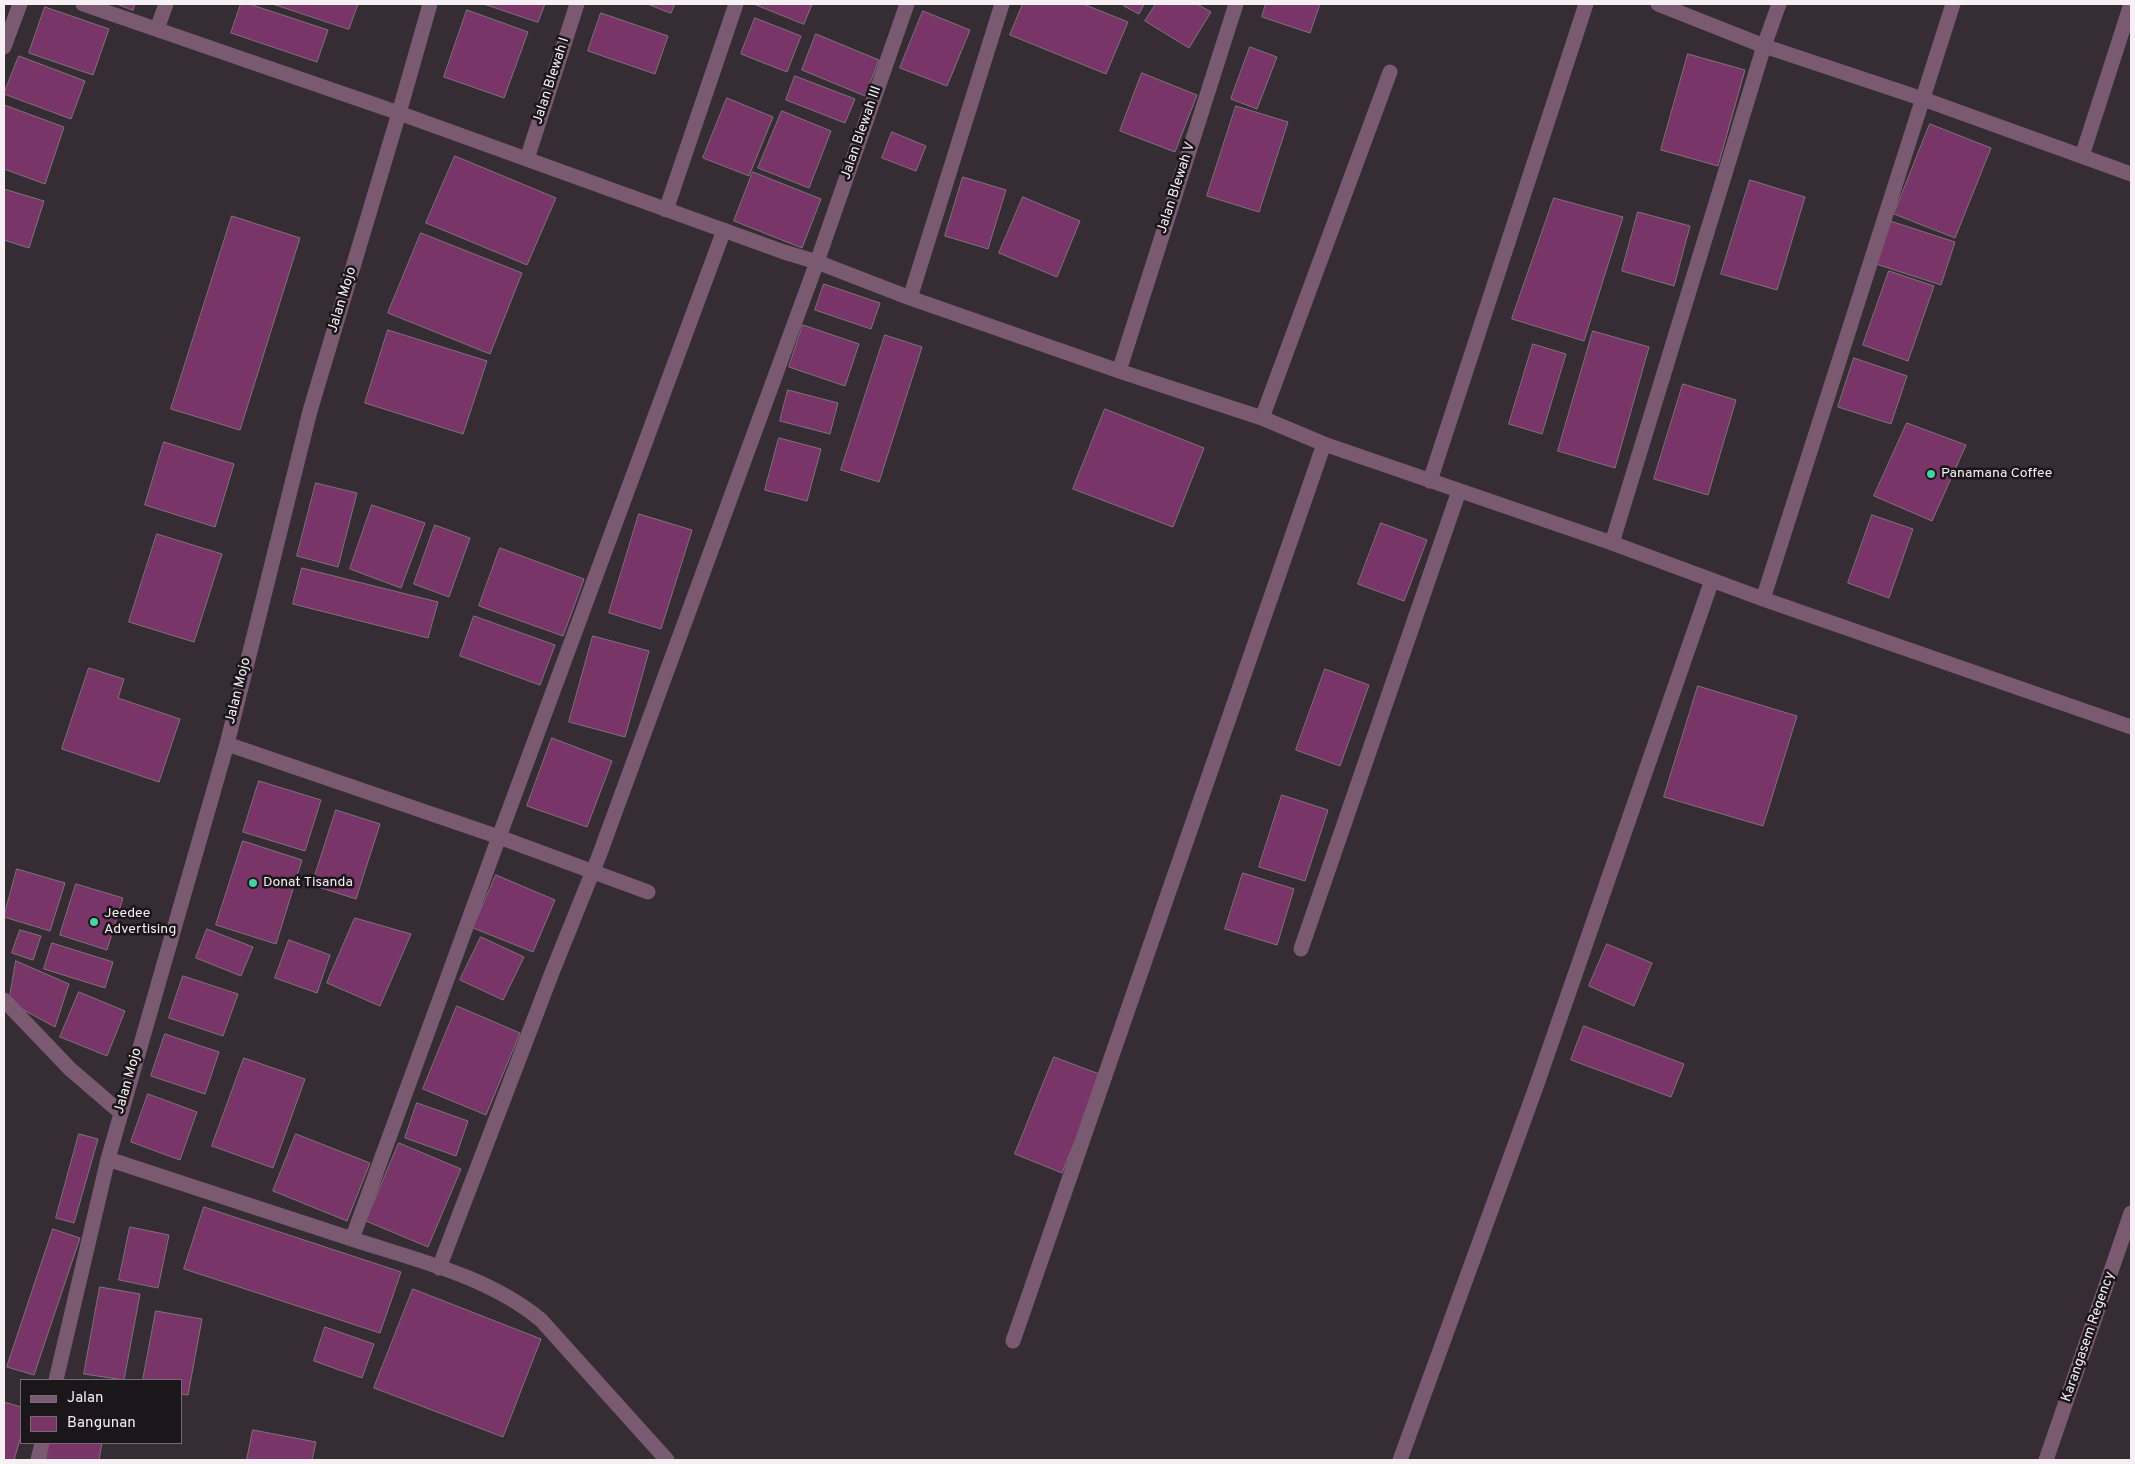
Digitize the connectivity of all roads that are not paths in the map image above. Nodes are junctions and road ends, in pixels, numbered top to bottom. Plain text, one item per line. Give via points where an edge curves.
1 (20, 4) edge
2 (83, 4) edge
3 (166, 4) edge
4 (430, 4) edge
5 (577, 4) edge
6 (736, 4) edge
7 (908, 4) edge
8 (1002, 4) edge
9 (1236, 4) edge
10 (1586, 4) edge
11 (1658, 4) edge
12 (1779, 4) edge
13 (1953, 4) edge
14 (2131, 4) edge
15 (157, 29) junction
16 (1764, 46) junction
17 (4, 47) edge
18 (1390, 72) dead end
19 (1923, 99) junction
20 (399, 113) junction
21 (2082, 156) junction
22 (527, 159) junction
23 (2131, 174) edge
24 (666, 210) junction
25 (724, 230) junction
26 (817, 262) junction
27 (910, 298) junction
28 (1119, 371) junction
29 (1262, 418) junction
30 (1324, 444) junction
31 (1430, 481) junction
32 (1459, 491) junction
33 (1612, 543) junction
34 (1712, 580) junction
35 (1763, 598) junction
36 (2131, 727) edge
37 (227, 744) junction
38 (499, 837) junction
39 (594, 872) junction
40 (648, 892) dead end
41 (1301, 949) dead end
42 (4, 1000) edge
43 (120, 1112) junction
44 (108, 1159) junction
45 (2131, 1213) edge
46 (352, 1239) junction
47 (439, 1268) junction
48 (1013, 1341) dead end
49 (56, 1379) edge
50 (42, 1444) edge
51 (38, 1460) edge
52 (667, 1460) edge
53 (1400, 1460) edge
54 (2046, 1460) edge

1 - 17 street
2 - 15 street
3 - 15 street
4 - 20 street, Jalan Mojo
5 - 22 street, Jalan Blewah I
6 - 24 street
7 - 26 street, Jalan Blewah III
8 - 27 street
9 - 28 street, Jalan Blewah V
10 - 31 street
11 - 16 street
12 - 16 street
13 - 19 street
14 - 21 street
15 - 20 street
16 - 19 street
16 - 33 street
18 - 29 street
19 - 21 street
19 - 35 street
20 - 22 street
20 - 37 street, Jalan Mojo via 310,411
21 - 23 street
22 - 24 street
24 - 25 street
25 - 26 street
25 - 38 street
26 - 27 street
26 - 39 street, Jalan Blewah III
27 - 28 street
28 - 29 street
29 - 30 street
30 - 31 street
30 - 48 street
31 - 32 street
32 - 33 street
32 - 41 street
33 - 34 street
34 - 35 street
34 - 53 street via 1536,1087
35 - 36 street
37 - 38 street
37 - 43 street, Jalan Mojo
38 - 39 street
38 - 46 street
39 - 40 street
39 - 47 street, Jalan Blewah III
42 - 43 street via 70,1068
43 - 44 street, Jalan Mojo
44 - 46 street
44 - 49 street, Jalan Mojo
45 - 54 street, Karangasem Regency
46 - 47 street
47 - 52 street via 488,1286 521,1304 541,1320
50 - 51 street

